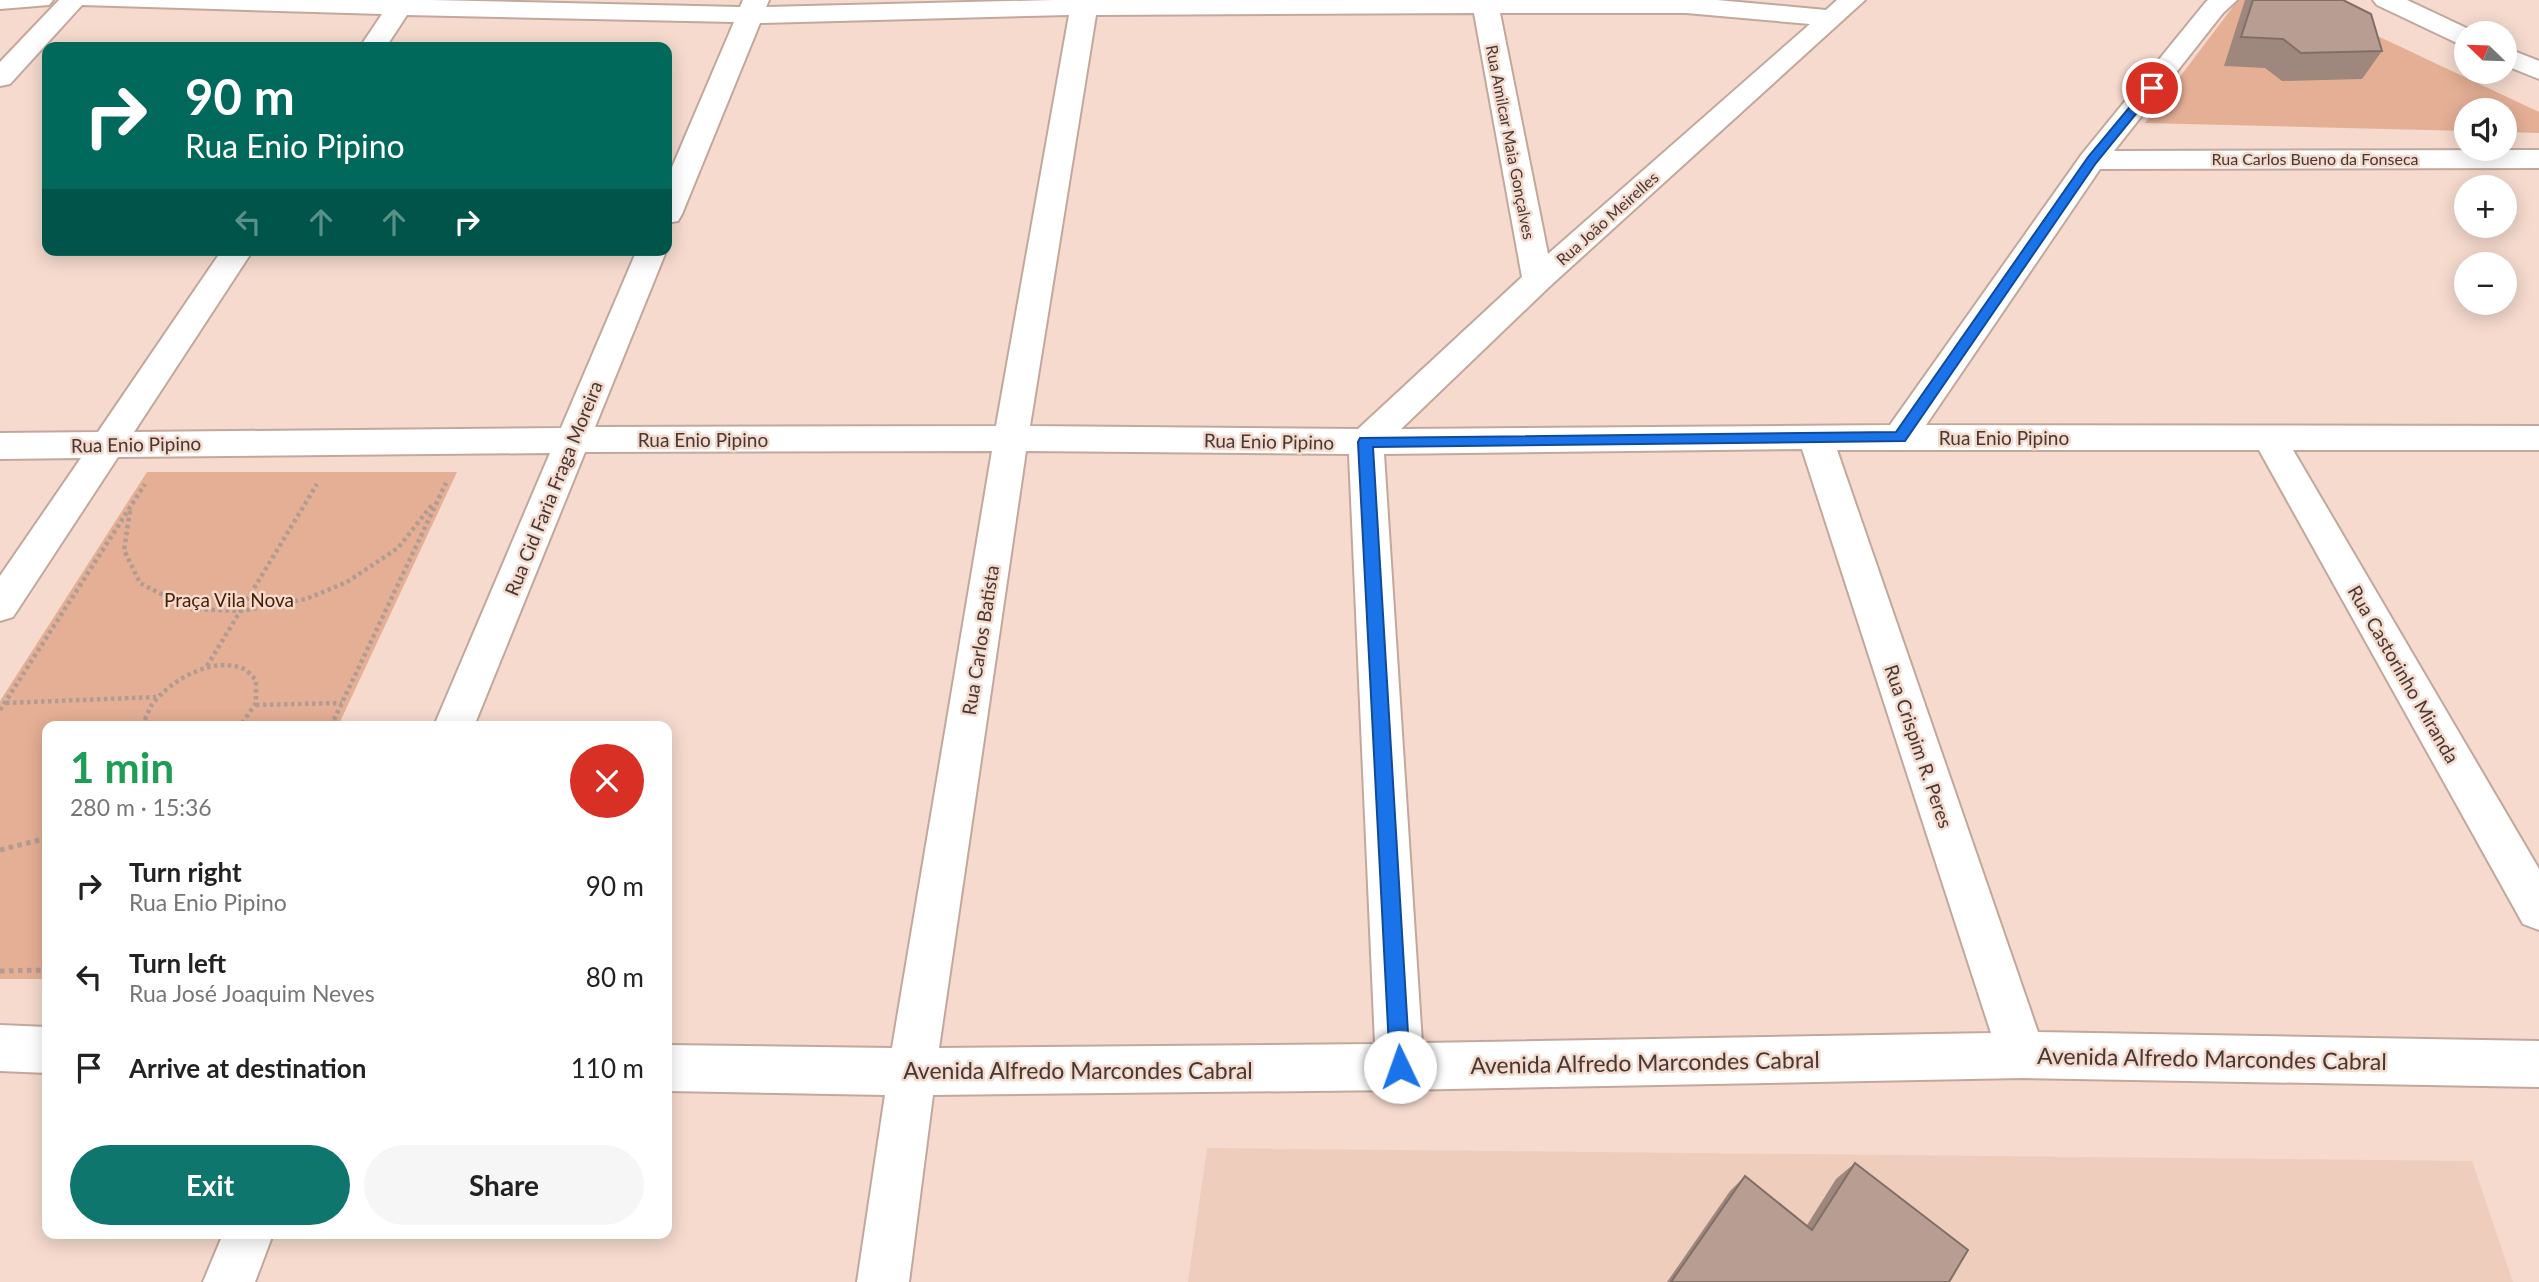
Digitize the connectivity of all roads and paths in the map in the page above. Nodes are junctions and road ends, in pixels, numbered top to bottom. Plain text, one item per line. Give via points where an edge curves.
1 (40, 0) edge
2 (73, 0) edge
3 (92, 0) edge
4 (2224, 0) edge
5 (2386, 0) edge
6 (0, 1) edge
7 (1085, 3) edge
8 (1685, 3) edge
9 (401, 4) edge
10 (1485, 5) junction
11 (753, 7) edge
12 (1842, 9) edge
13 (2454, 31) edge
14 (376, 42) edge
15 (2517, 61) edge
16 (2539, 71) edge
17 (0, 78) edge
18 (2539, 159) edge
19 (2092, 160) junction
20 (672, 202) edge
21 (233, 256) edge
22 (649, 256) edge
23 (1538, 280) junction
24 (1815, 437) junction
25 (1900, 437) junction
26 (2269, 438) junction
27 (2539, 438) edge
28 (1012, 439) junction
29 (572, 440) junction
30 (1366, 442) junction
31 (108, 444) junction
32 (0, 446) edge
33 (322, 476) dead end
34 (0, 606) edge
35 (242, 611) junction
36 (207, 666) junction
37 (156, 697) junction
38 (5, 703) junction
39 (342, 703) junction
40 (256, 705) junction
41 (0, 710) edge
42 (143, 721) edge
43 (244, 721) edge
44 (333, 721) edge
45 (456, 721) edge
46 (42, 839) edge
47 (0, 850) edge
48 (2539, 910) edge
49 (42, 970) edge
50 (0, 971) edge
51 (0, 1048) edge
52 (42, 1050) edge
53 (2022, 1055) junction
54 (2539, 1064) edge
55 (1400, 1067) junction
56 (672, 1068) edge
57 (912, 1072) junction
58 (246, 1239) edge
59 (229, 1282) edge
60 (883, 1282) edge

1 - 6 street
2 - 17 street
3 - 9 street
4 - 19 street
5 - 13 street
7 - 10 street
7 - 11 street
7 - 28 street, Rua Carlos Batista
8 - 10 street
8 - 12 street
9 - 11 street
9 - 14 street
10 - 23 street, Rua Amilcar Maia Gonçalves
11 - 20 street
12 - 23 street, Rua João Meirelles
15 - 16 street
18 - 19 street, Rua Carlos Bueno da Fonseca
19 - 25 street
21 - 31 street
22 - 29 street, Rua Cid Faria Fraga Moreira
23 - 30 street, Rua João Meirelles
24 - 25 street, Rua Enio Pipino
24 - 30 street, Rua Enio Pipino
24 - 53 street, Rua Crispim R. Peres
25 - 26 street, Rua Enio Pipino
26 - 27 street, Rua Enio Pipino
26 - 48 street, Rua Castorinho Miranda
28 - 29 street, Rua Enio Pipino
28 - 30 street, Rua Enio Pipino
28 - 57 street, Rua Carlos Batista
29 - 31 street, Rua Enio Pipino
29 - 45 street, Rua Cid Faria Fraga Moreira
30 - 55 street
31 - 32 street, Rua Enio Pipino
31 - 34 street
33 - 35 path
35 - 36 path
35 - 38 path via 190,608 140,583 124,550 130,511 150,477
35 - 39 path via 306,598 358,575 398,548 430,509 448,476
36 - 37 path
36 - 40 path via 247,671 258,690
37 - 38 path
37 - 42 path
38 - 41 path
39 - 40 path
39 - 44 path
40 - 43 path
46 - 47 path
49 - 50 path
51 - 52 street
53 - 54 street, Avenida Alfredo Marcondes Cabral
53 - 55 street, Avenida Alfredo Marcondes Cabral
55 - 57 street, Avenida Alfredo Marcondes Cabral
56 - 57 street, Avenida Alfredo Marcondes Cabral
57 - 60 street, Rua Carlos Batista
58 - 59 street

